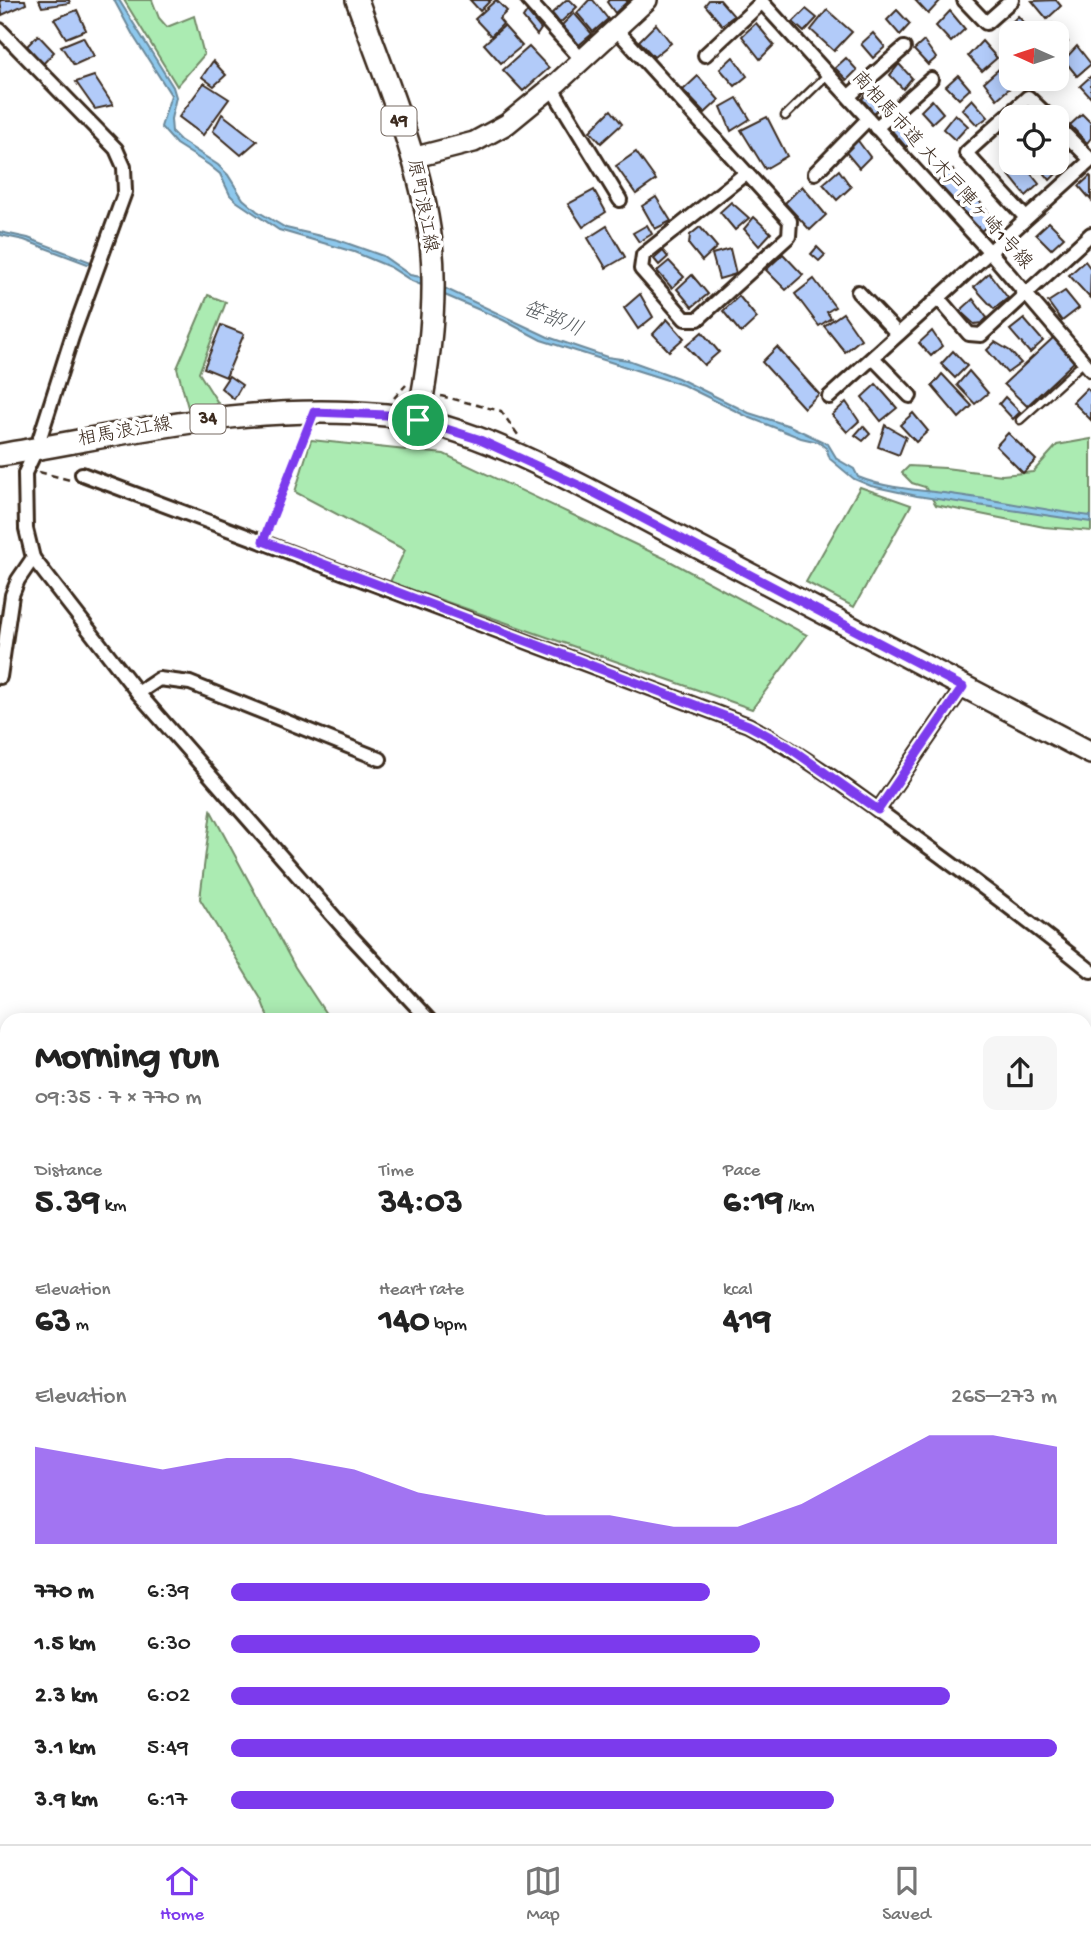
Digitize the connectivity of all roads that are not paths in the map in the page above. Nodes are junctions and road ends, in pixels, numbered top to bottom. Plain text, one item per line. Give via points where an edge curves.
1 (357, 0) edge
2 (528, 0) edge
3 (648, 0) edge
4 (964, 0) edge
5 (1012, 0) edge
6 (761, 1) edge
7 (616, 29) junction
8 (0, 30) edge
9 (904, 48) dead end
10 (705, 55) dead end
11 (582, 60) junction
12 (827, 75) junction
13 (931, 79) dead end
14 (551, 87) junction
15 (849, 96) junction
16 (1019, 105) edge
17 (1036, 105) edge
18 (785, 116) dead end
19 (872, 123) junction
20 (999, 123) edge
21 (1069, 138) edge
22 (412, 159) junction
23 (1091, 160) edge
24 (746, 173) junction
25 (814, 173) dead end
26 (620, 200) dead end
27 (1026, 218) junction
28 (1091, 233) edge
29 (990, 252) junction
30 (858, 292) dead end
31 (1025, 293) junction
32 (939, 299) junction
33 (898, 334) junction
34 (873, 358) junction
35 (1087, 366) edge
36 (910, 396) dead end
37 (829, 397) dead end
38 (418, 420) junction
39 (1020, 420) dead end
40 (36, 450) junction
41 (0, 455) edge
42 (78, 477) road end
43 (33, 558) junction
44 (0, 677) edge
45 (963, 687) junction
46 (138, 693) junction
47 (1091, 753) edge
48 (380, 759) dead end
49 (878, 810) junction
50 (1091, 971) edge
51 (422, 1013) edge

1 - 22 main road, 原町浪江線 / 49
2 - 11 street
3 - 7 street
4 - 5 street via 986,23
6 - 10 street
6 - 12 street, 南相馬市道 大木戸陣ヶ崎1号線
7 - 11 street
7 - 24 street
8 - 40 street via 109,141 124,167 123,200
9 - 15 street
11 - 14 street
12 - 15 street, 南相馬市道 大木戸陣ヶ崎1号線
12 - 18 lane
13 - 19 street
14 - 22 street via 485,137
14 - 26 street
15 - 19 street, 南相馬市道 大木戸陣ヶ崎1号線
16 - 17 street via 1028,97
19 - 25 street
19 - 29 street, 南相馬市道 大木戸陣ヶ崎1号線
20 - 27 street via 966,153
21 - 23 street
22 - 38 main road, 原町浪江線 / 49 via 433,276
23 - 27 street
24 - 24 street via 790,220 789,236 698,319 685,319 641,269 643,256
27 - 29 street
28 - 31 street
29 - 31 street, 南相馬市道 大木戸陣ヶ崎1号線
29 - 32 street
30 - 33 street
31 - 32 street via 981,335 969,334
31 - 35 street, 南相馬市道 大木戸陣ヶ崎1号線
32 - 33 street
33 - 34 street
34 - 36 street
34 - 37 street
35 - 39 lane
38 - 40 main road, 相馬浪江線 / 34 via 387,415 259,413 188,421
38 - 45 main road, 34 via 478,439 587,489
40 - 41 main road, 相馬浪江線 / 34
40 - 43 street via 25,473 26,529
42 - 49 street via 263,541 748,725 787,746
43 - 44 street via 12,595
43 - 46 street
45 - 47 main road, 34
45 - 49 street
46 - 48 street via 159,679 190,683
46 - 51 street
49 - 50 street

